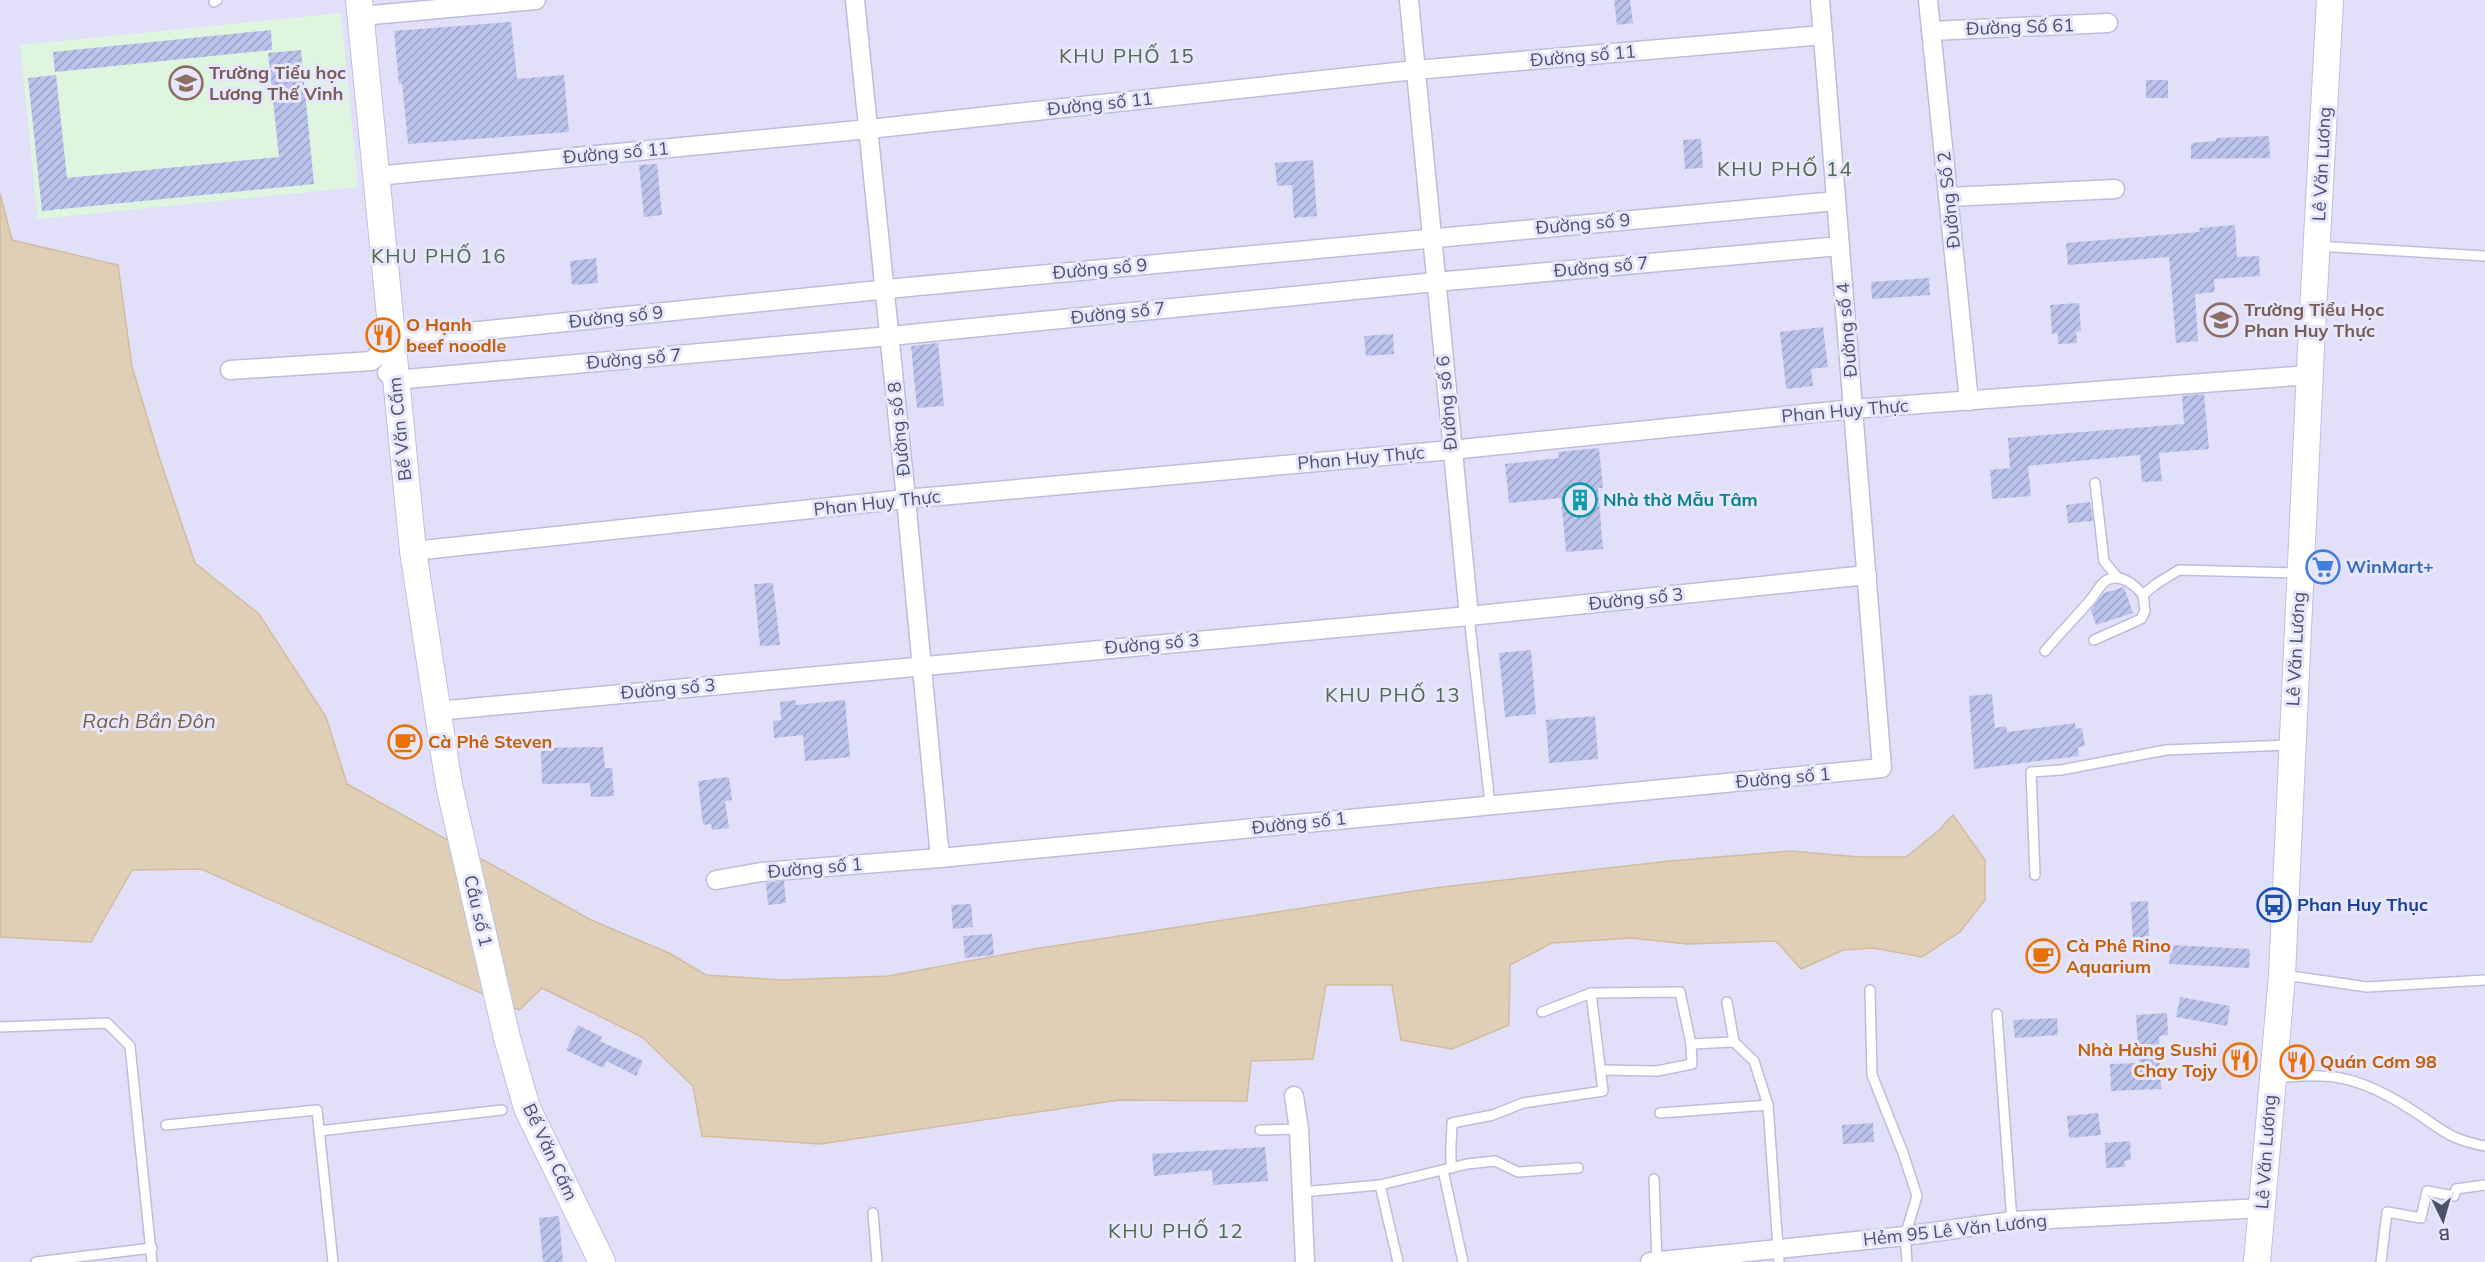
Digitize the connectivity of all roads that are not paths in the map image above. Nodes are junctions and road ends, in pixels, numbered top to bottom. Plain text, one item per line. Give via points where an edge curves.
1 (536, 0) edge
2 (855, 0) edge
3 (1408, 0) edge
4 (1820, 0) edge
5 (1928, 0) edge
6 (2330, 0) edge
7 (360, 8) edge
8 (2109, 23) dead end
9 (1931, 31) junction
10 (1823, 35) junction
11 (1415, 70) junction
12 (869, 129) junction
13 (376, 176) junction
14 (2115, 189) dead end
15 (1949, 197) junction
16 (1836, 201) junction
17 (1431, 237) junction
18 (1840, 246) junction
19 (2317, 246) junction
20 (2485, 255) edge
21 (1435, 282) junction
22 (885, 289) junction
23 (890, 336) junction
24 (392, 340) junction
25 (372, 361) junction
26 (230, 370) dead end
27 (2310, 375) junction
28 (395, 380) junction
29 (1969, 401) junction
30 (1853, 409) junction
31 (1451, 450) junction
32 (2095, 483) dead end
33 (906, 499) junction
34 (413, 551) junction
35 (2300, 573) junction
36 (1867, 575) junction
37 (2118, 578) junction
38 (2143, 595) junction
39 (1469, 616) junction
40 (2094, 640) dead end
41 (2045, 651) dead end
42 (922, 665) junction
43 (437, 711) junction
44 (2291, 745) junction
45 (1882, 768) joint
46 (449, 785) joint
47 (1490, 804) junction
48 (940, 858) junction
49 (2035, 875) dead end
50 (716, 880) dead end
51 (2282, 975) junction
52 (2485, 980) edge
53 (1870, 990) dead end
54 (1591, 993) junction
55 (1727, 1002) dead end
56 (1542, 1012) dead end
57 (1997, 1014) dead end
58 (0, 1027) edge
59 (507, 1038) joint
60 (1734, 1042) junction
61 (1691, 1044) junction
62 (1601, 1070) junction
63 (2272, 1078) junction
64 (1294, 1096) dead end
65 (1767, 1104) junction
66 (502, 1110) dead end
67 (1660, 1113) dead end
68 (166, 1125) dead end
69 (1299, 1129) junction
70 (1260, 1130) dead end
71 (319, 1131) junction
72 (2485, 1146) edge
73 (1578, 1168) dead end
74 (1448, 1169) junction
75 (1654, 1179) dead end
76 (1380, 1185) junction
77 (2485, 1185) edge
78 (1300, 1192) junction
79 (2262, 1208) junction
80 (873, 1213) dead end
81 (2012, 1221) junction
82 (1905, 1236) junction
83 (152, 1248) junction
84 (1779, 1255) edge
85 (36, 1262) edge
86 (153, 1262) edge
87 (333, 1262) edge
88 (603, 1262) edge
89 (877, 1262) edge
90 (1305, 1262) edge
91 (1398, 1262) edge
92 (1463, 1262) edge
93 (1655, 1262) edge
94 (1907, 1262) edge
95 (2257, 1262) edge
96 (2380, 1262) edge

1 - 7 street
2 - 12 street, Đường số 8
3 - 11 street, Đường số 6
4 - 10 street, Đường số 4
5 - 9 street, Đường Số 2
6 - 19 street, Lê Văn Lương
7 - 13 street, Bế Văn Cấm
8 - 9 street, Đường Số 61
9 - 15 street, Đường Số 2
10 - 11 street, Đường số 11
10 - 16 street, Đường số 4
11 - 12 street, Đường số 11
11 - 17 street, Đường số 6
12 - 13 street, Đường số 11
12 - 22 street, Đường số 8
13 - 24 street, Bế Văn Cấm
14 - 15 street
15 - 29 street, Đường Số 2
16 - 17 street, Đường số 9
16 - 18 street, Đường số 4
17 - 21 street, Đường số 6
17 - 22 street, Đường số 9
18 - 21 street, Đường số 7
18 - 30 street, Đường số 4
19 - 20 lane
19 - 27 street, Lê Văn Lương
21 - 23 street, Đường số 7
21 - 31 street, Đường số 6
22 - 23 street, Đường số 8
22 - 24 street, Đường số 9
23 - 28 street, Đường số 7
23 - 33 street, Đường số 8
24 - 25 street
24 - 28 street, Bế Văn Cấm
25 - 26 street
25 - 28 street
27 - 29 street, Phan Huy Thực
27 - 35 street, Lê Văn Lương
28 - 34 street, Bế Văn Cấm
29 - 30 street, Phan Huy Thực
30 - 31 street, Phan Huy Thực
30 - 36 street, Đường số 4
31 - 33 street, Phan Huy Thực
31 - 39 street, Đường số 6
32 - 37 lane via 2104,561
33 - 34 street, Phan Huy Thực
33 - 42 street, Đường số 8
34 - 43 street, Bế Văn Cấm
35 - 38 lane via 2179,570
35 - 44 street, Lê Văn Lương
36 - 39 street, Đường số 3
36 - 45 street, Đường số 4
37 - 38 lane via 2131,582
37 - 41 lane via 2101,584
38 - 40 lane via 2145,611 2141,619
39 - 42 street, Đường số 3
39 - 47 lane, Đường số 6
42 - 43 street, Đường số 3
42 - 48 street, Đường số 8
43 - 46 street, Bế Văn Cấm
44 - 49 lane via 2166,750 2031,772
44 - 51 street, Lê Văn Lương
45 - 47 street, Đường số 1
46 - 59 street, Cầu số 1
47 - 48 street, Đường số 1
48 - 50 street, Đường số 1 via 761,872
51 - 52 lane via 2367,987
51 - 63 street, Lê Văn Lương
53 - 82 lane via 1872,1076 1917,1196
54 - 56 lane
54 - 61 lane via 1680,992
54 - 62 lane
55 - 60 lane
57 - 81 lane
58 - 83 lane via 107,1023 130,1046
59 - 88 street, Bế Văn Cấm via 527,1108
60 - 61 lane
60 - 65 lane via 1754,1061
61 - 62 lane via 1692,1064 1657,1071
62 - 74 lane via 1603,1091 1522,1102 1493,1115 1452,1123
63 - 72 lane via 2322,1076 2352,1080 2387,1095 2443,1133
63 - 79 street, Lê Văn Lương
64 - 69 street
65 - 67 lane
65 - 84 lane
66 - 71 lane
68 - 71 lane via 316,1110
69 - 70 lane
69 - 78 street
71 - 87 lane
73 - 74 lane via 1518,1173 1495,1161
74 - 76 lane
74 - 92 lane
75 - 93 lane
76 - 78 lane
76 - 91 lane
77 - 96 lane via 2456,1189 2454,1196 2427,1191 2421,1218 2387,1212
78 - 90 street
79 - 81 street, Hẻm 95 Lê Văn Lương
79 - 95 street, Lê Văn Lương
80 - 89 lane
81 - 82 street, Hẻm 95 Lê Văn Lương
82 - 84 street, Hẻm 95 Lê Văn Lương
82 - 94 lane
83 - 85 lane
83 - 86 lane
84 - 93 street, Hẻm 95 Lê Văn Lương

